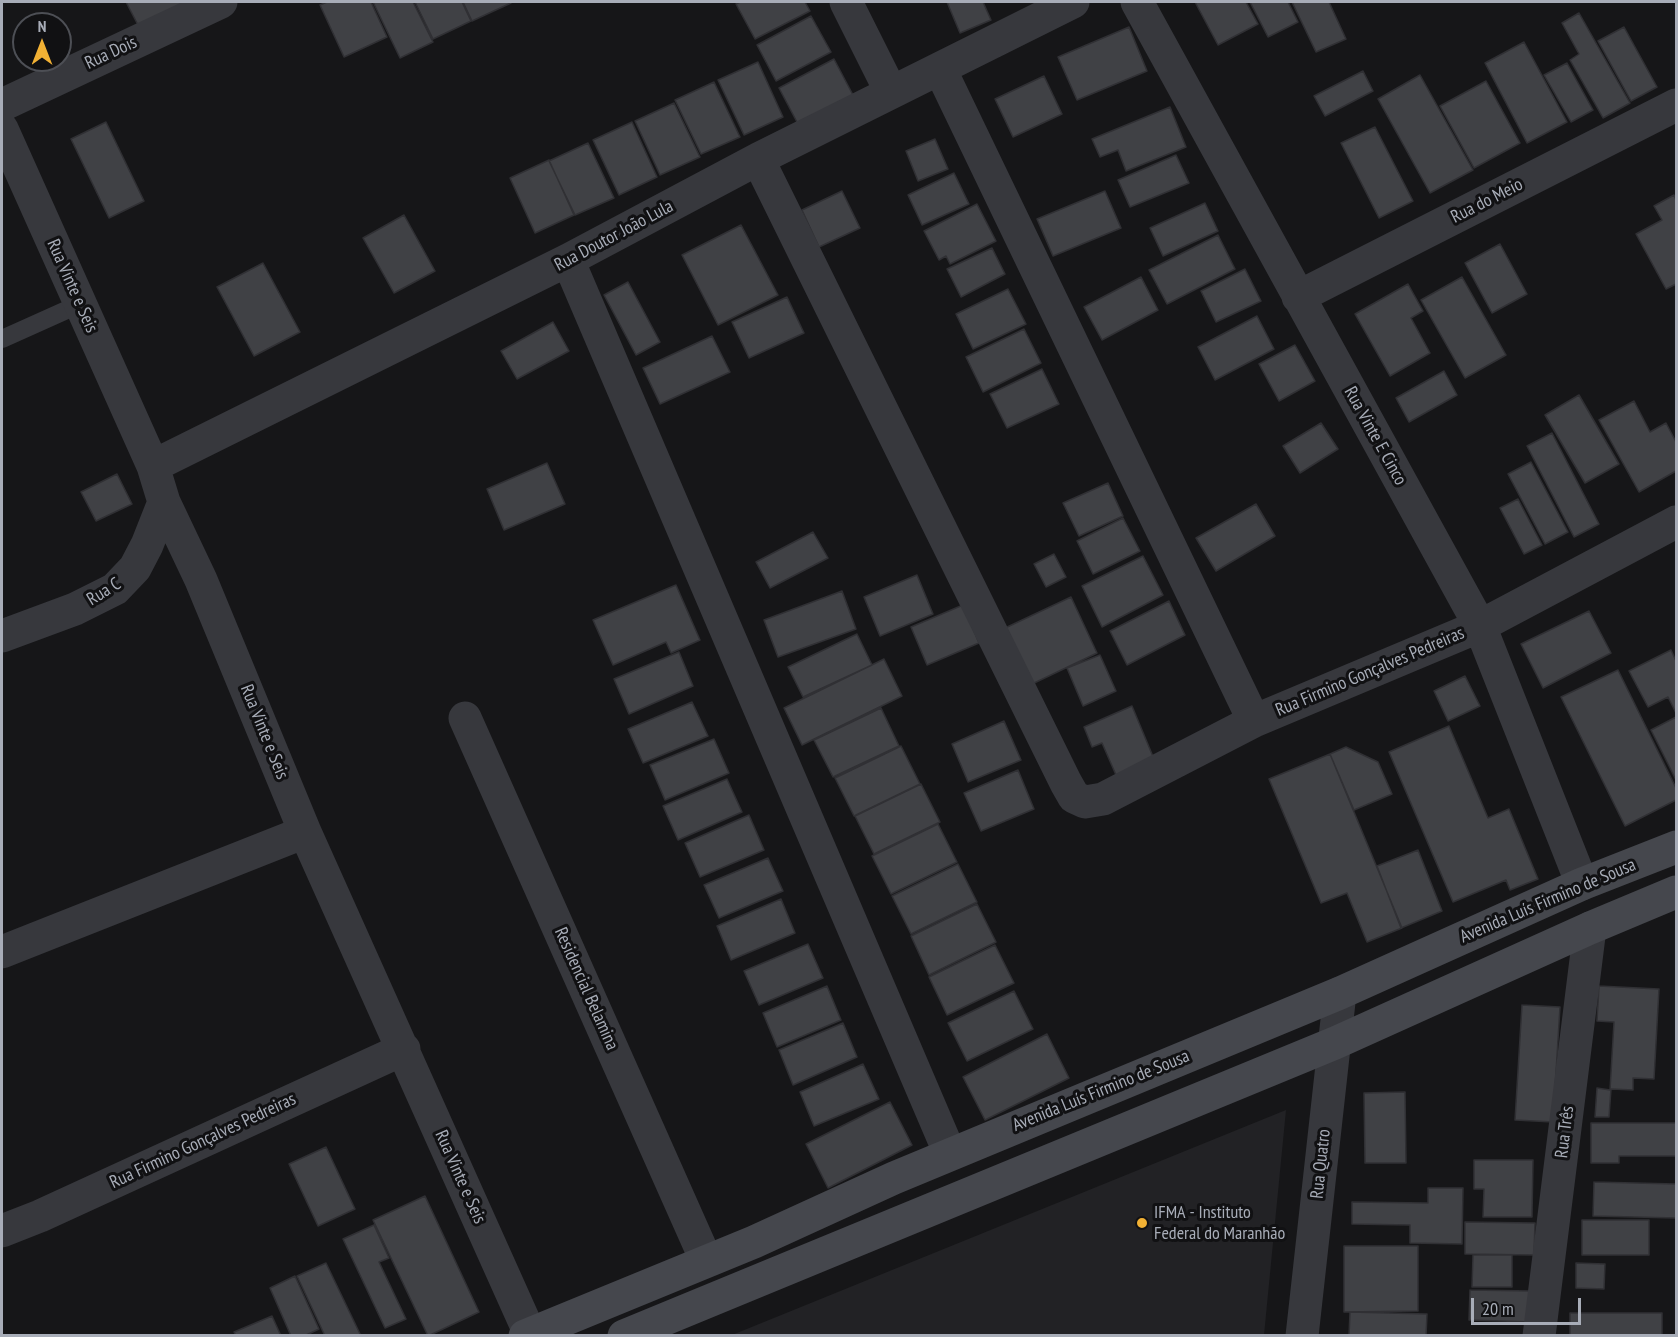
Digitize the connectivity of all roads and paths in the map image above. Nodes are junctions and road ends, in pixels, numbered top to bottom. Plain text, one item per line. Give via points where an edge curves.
1 (220, 2) edge
2 (846, 2) edge
3 (1073, 2) edge
4 (1137, 2) edge
5 (940, 69) junction
6 (891, 92) junction
7 (2, 105) edge
8 (1677, 105) edge
9 (2, 129) edge
10 (758, 159) junction
11 (568, 260) junction
12 (1298, 297) junction
13 (80, 304) junction
14 (2, 339) edge
15 (153, 466) junction
16 (164, 502) junction
17 (1677, 522) edge
18 (1480, 626) junction
19 (2, 636) edge
20 (465, 718) dead end
21 (1254, 721) junction
22 (305, 832) junction
23 (1677, 847) edge
24 (1582, 884) junction
25 (1677, 892) edge
26 (1590, 928) junction
27 (2, 952) edge
28 (1340, 993) junction
29 (1335, 1043) junction
30 (404, 1049) junction
31 (950, 1154) junction
32 (894, 1178) junction
33 (914, 1216) junction
34 (2, 1231) edge
35 (706, 1260) junction
36 (528, 1335) edge
37 (624, 1335) edge
38 (1302, 1335) edge
39 (1539, 1335) edge

1 - 7 street, Rua Dois
2 - 6 street
3 - 5 street, Rua Doutor João Lula
4 - 12 street, Rua Vinte E Cinco
5 - 6 street, Rua Doutor João Lula
5 - 21 street
6 - 10 street, Rua Doutor João Lula
8 - 12 street, Rua do Meio
9 - 13 street, Rua Vinte e Seis
10 - 11 street, Rua Doutor João Lula
10 - 21 street, Rua Firmino Gonçalves Pedreiras via 1074,797 1084,802 1103,799
11 - 15 street, Rua Doutor João Lula
11 - 31 street
12 - 18 street, Rua Vinte E Cinco
13 - 14 lane
13 - 15 street, Rua Vinte e Seis
15 - 16 street, Rua Vinte e Seis
16 - 19 street, Rua C via 135,568 115,590
16 - 22 street, Rua Vinte e Seis via 201,580
17 - 18 street, Rua Firmino Gonçalves Pedreiras
18 - 21 street, Rua Firmino Gonçalves Pedreiras
18 - 24 street, Rua Vinte E Cinco
20 - 35 street, Residencial Belamina
22 - 27 street
22 - 30 street, Rua Vinte e Seis
23 - 24 main road, Avenida Luís Firmino de Sousa
24 - 28 main road, Avenida Luís Firmino de Sousa
25 - 26 main road
26 - 29 main road
26 - 39 street, Rua Três
28 - 29 street, Rua Quatro
28 - 31 main road, Avenida Luís Firmino de Sousa
29 - 33 main road
29 - 38 street, Rua Quatro
30 - 34 street, Rua Firmino Gonçalves Pedreiras
30 - 36 street, Rua Vinte e Seis
31 - 32 main road, Avenida Luís Firmino de Sousa
32 - 33 main road
32 - 35 main road, Avenida Luís Firmino de Sousa
33 - 37 main road
35 - 36 main road, Avenida Luís Firmino de Sousa

